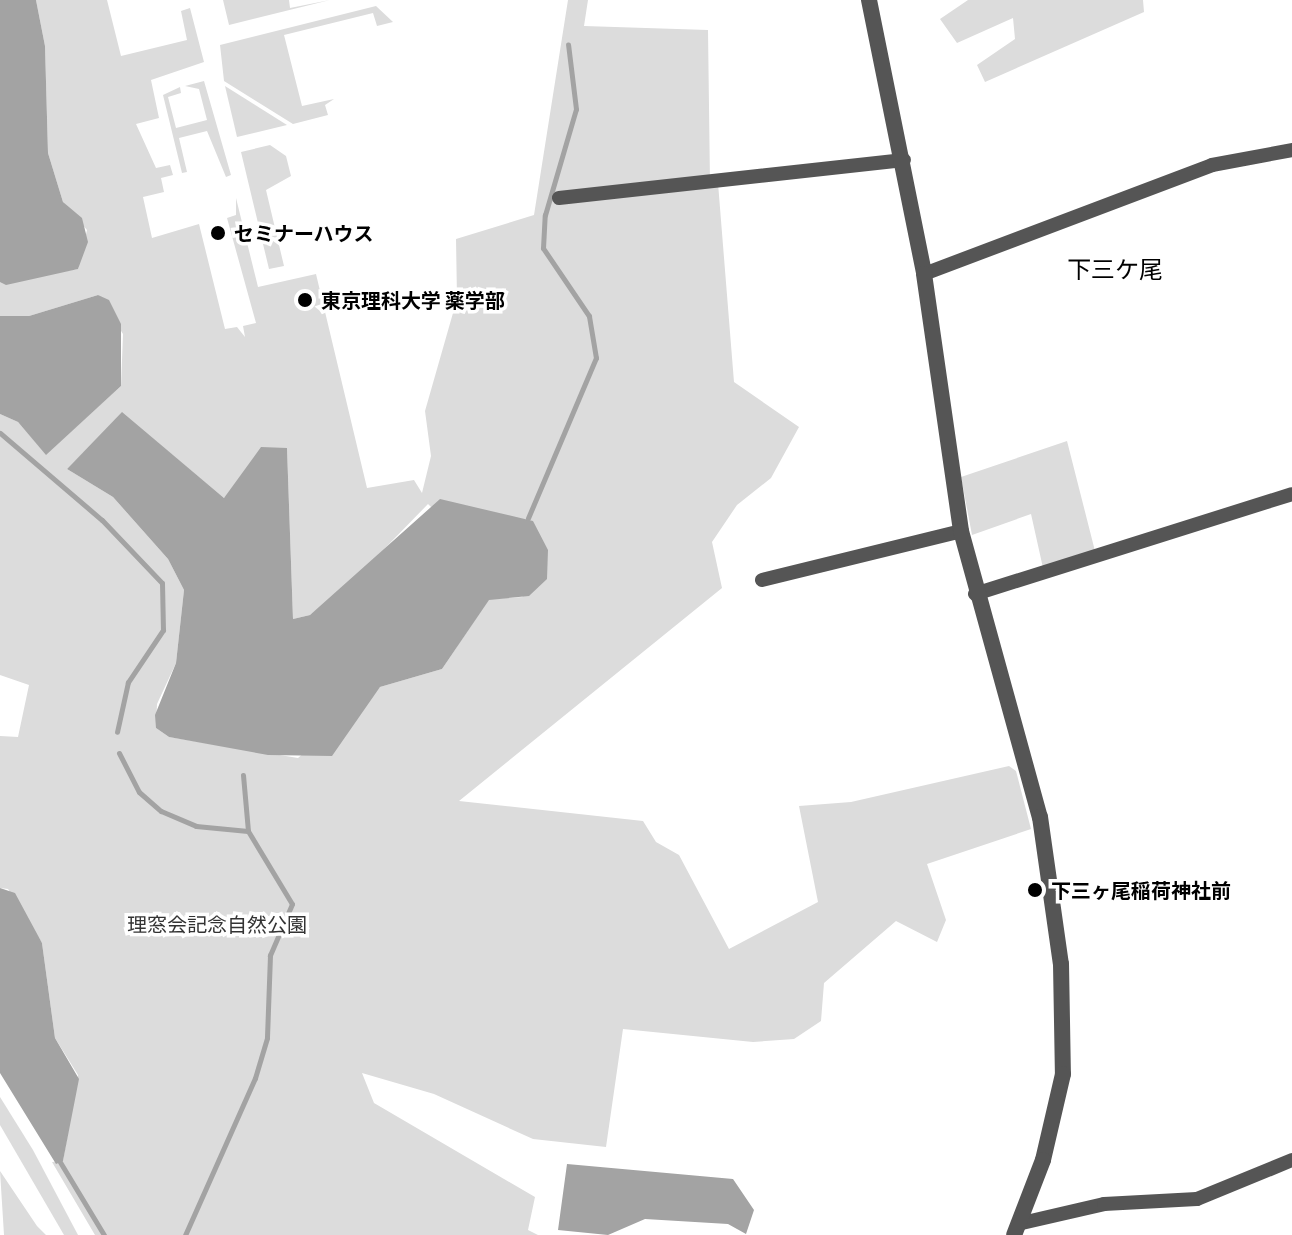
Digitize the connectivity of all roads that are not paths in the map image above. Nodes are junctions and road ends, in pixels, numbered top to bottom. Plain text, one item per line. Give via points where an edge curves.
1 (869, 0) edge
2 (1292, 150) edge
3 (904, 160) junction
4 (559, 198) dead end
5 (924, 274) junction
6 (1292, 494) edge
7 (961, 531) junction
8 (762, 580) dead end
9 (975, 594) junction
10 (1292, 1160) edge
11 (1018, 1229) edge

1 - 3 street
2 - 5 street via 1212,165
3 - 4 street
3 - 5 street
5 - 7 street
6 - 9 street
7 - 8 street
7 - 9 street
9 - 11 street via 1040,817 1061,964 1063,1074
10 - 11 street via 1197,1199 1104,1204

